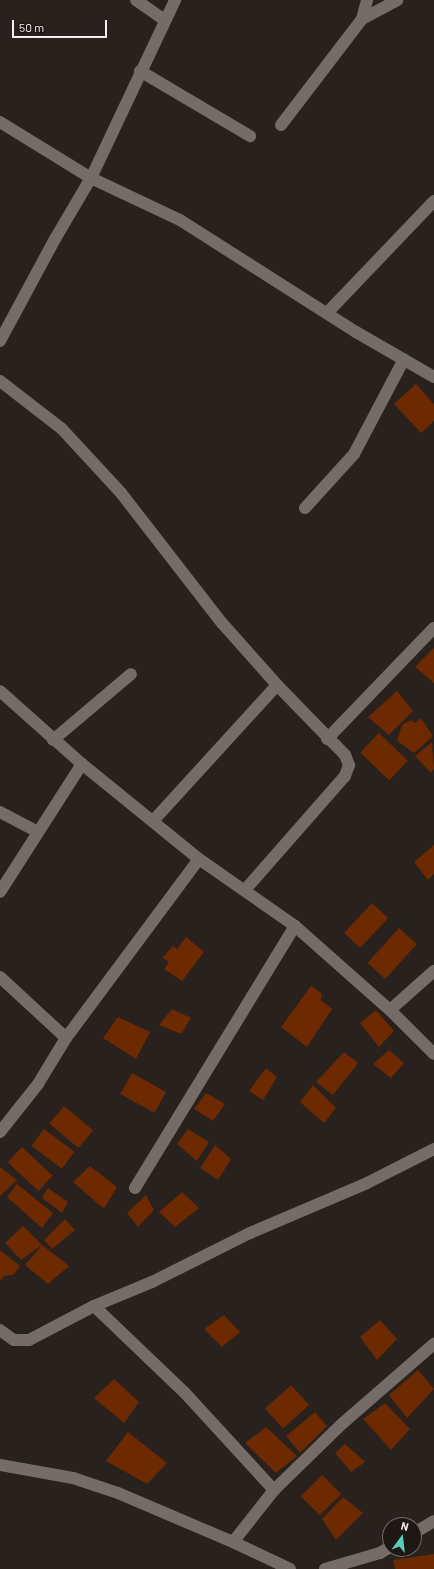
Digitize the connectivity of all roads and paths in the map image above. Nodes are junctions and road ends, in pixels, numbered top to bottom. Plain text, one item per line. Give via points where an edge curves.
1 (136, 0) edge
2 (175, 0) edge
3 (367, 0) edge
4 (397, 0) edge
5 (362, 19) junction
6 (164, 20) junction
7 (140, 71) junction
8 (0, 122) edge
9 (281, 125) dead end
10 (250, 136) dead end
11 (91, 178) junction
12 (434, 202) edge
13 (327, 313) junction
14 (0, 341) edge
15 (404, 359) junction
16 (434, 377) edge
17 (0, 380) edge
18 (305, 508) dead end
19 (434, 628) edge
20 (131, 674) dead end
21 (277, 685) junction
22 (0, 691) edge
23 (327, 739) junction
24 (53, 740) junction
25 (82, 764) junction
26 (0, 812) edge
27 (153, 821) junction
28 (38, 832) junction
29 (199, 859) junction
30 (245, 890) junction
31 (0, 892) edge
32 (295, 926) junction
33 (434, 971) edge
34 (0, 977) edge
35 (390, 1010) junction
36 (66, 1038) junction
37 (434, 1054) edge
38 (0, 1132) edge
39 (434, 1149) edge
40 (135, 1188) dead end
41 (94, 1306) junction
42 (0, 1330) edge
43 (434, 1344) edge
44 (1, 1466) edge
45 (274, 1490) junction
46 (434, 1521) edge
47 (422, 1528) edge
48 (233, 1542) junction
49 (382, 1552) edge
50 (290, 1569) edge
51 (325, 1569) edge

1 - 6 street
2 - 6 street
3 - 5 street
4 - 5 street
5 - 9 street
6 - 7 street
7 - 10 street
7 - 11 street
8 - 11 street
11 - 13 street via 180,220
11 - 14 street via 54,239
12 - 13 street
13 - 15 street
15 - 16 street
15 - 18 street via 354,454
17 - 21 street via 62,429 121,493 222,623
19 - 23 street
20 - 24 street
21 - 23 street
21 - 27 street
22 - 24 street
23 - 30 street via 345,755 349,765 344,776
24 - 25 street
25 - 27 street
25 - 28 street
26 - 28 street
27 - 29 street
28 - 31 street
29 - 30 street
29 - 36 street
30 - 32 street
32 - 35 street
32 - 40 street
33 - 35 street
34 - 36 street
35 - 37 street
36 - 38 street via 38,1084
39 - 41 street via 367,1183 250,1233 152,1282
41 - 42 street via 29,1340 14,1340
41 - 45 street via 185,1393
43 - 45 street via 343,1422
44 - 48 street via 73,1478 118,1493
45 - 48 street
46 - 47 street
48 - 50 street
49 - 51 street

